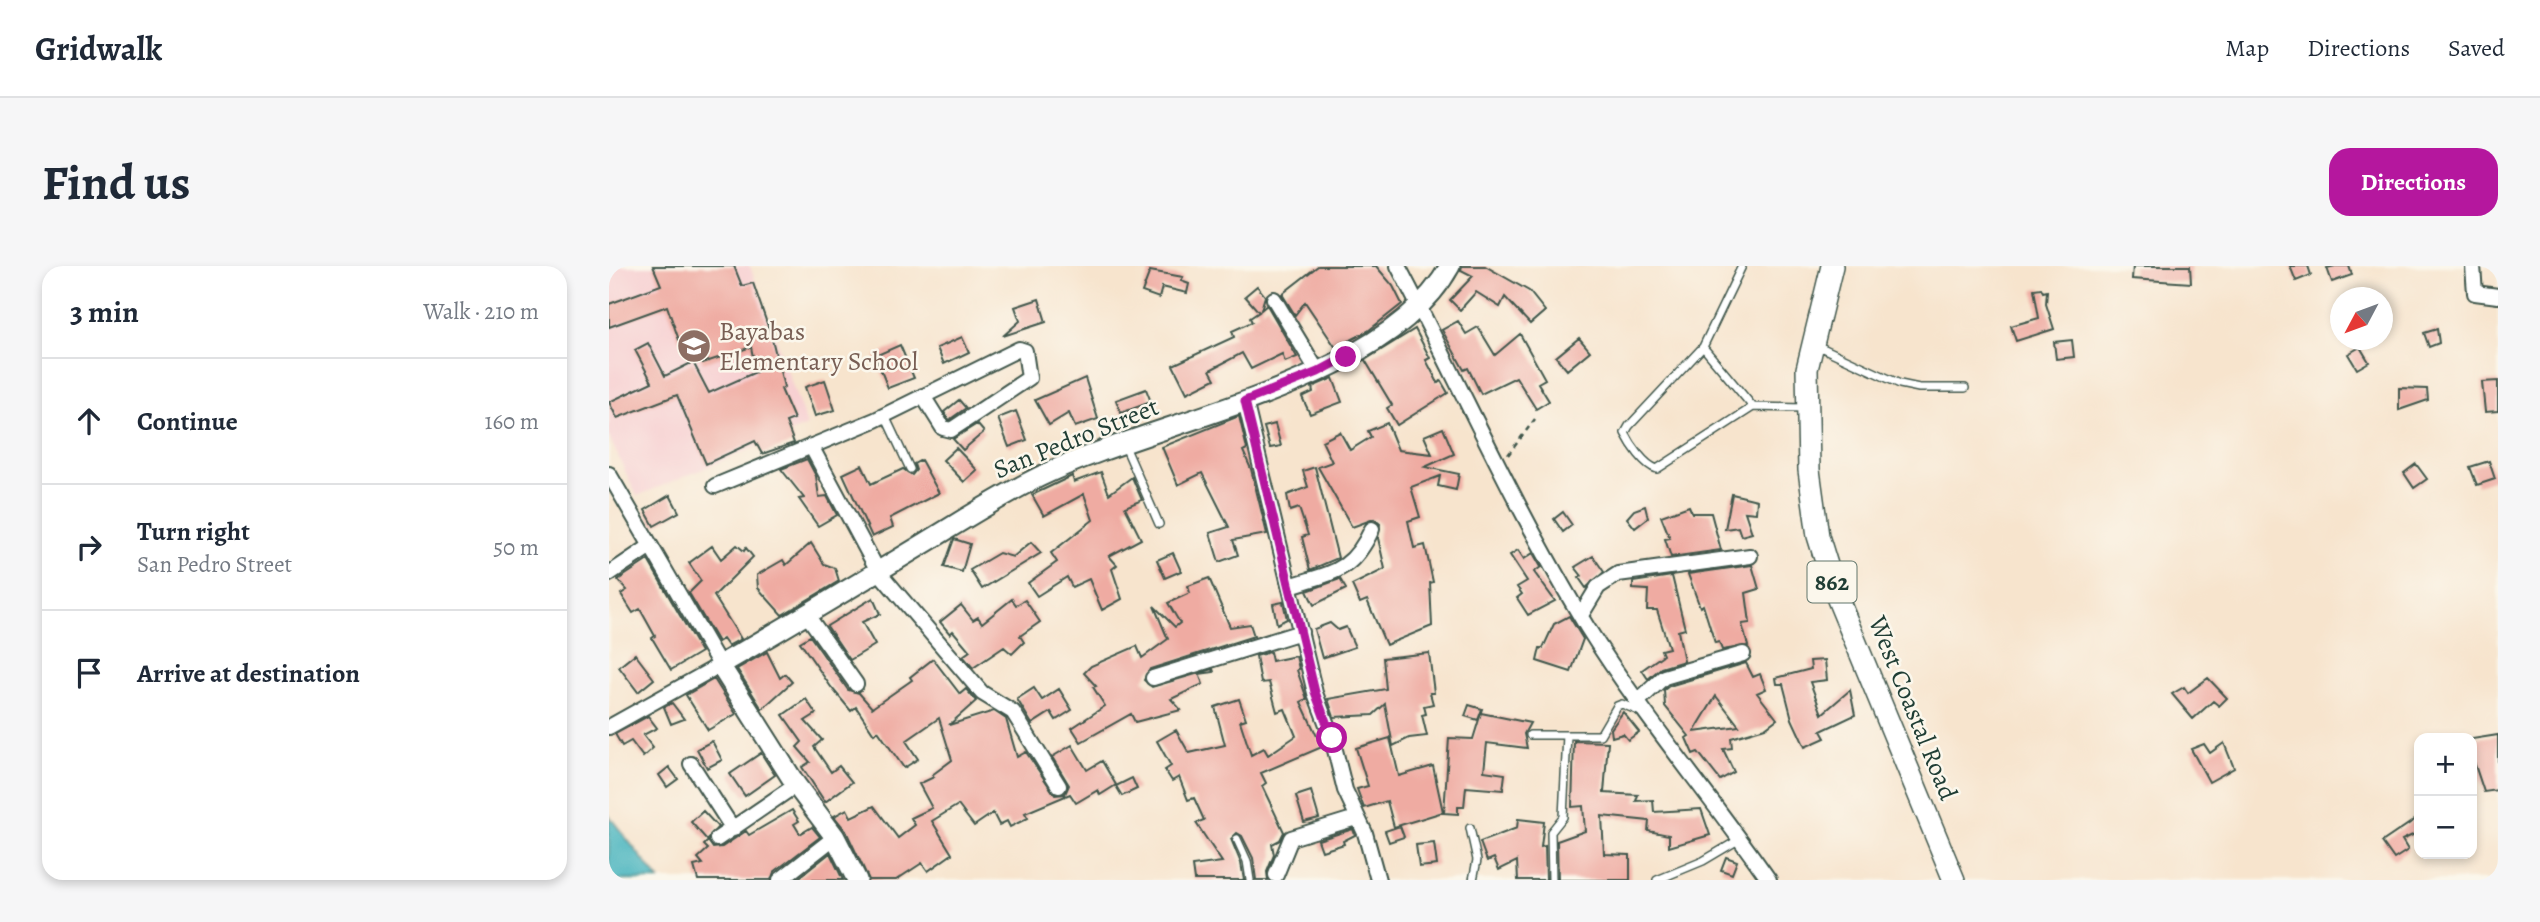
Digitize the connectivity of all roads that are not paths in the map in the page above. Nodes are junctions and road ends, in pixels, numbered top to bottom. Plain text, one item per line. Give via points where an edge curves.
1 (1398, 266) edge
2 (1450, 266) edge
3 (1742, 266) edge
4 (1832, 266) edge
5 (2473, 266) edge
6 (2498, 296) edge
7 (1274, 299) dead end
8 (1419, 307) junction
9 (1812, 344) junction
10 (1703, 347) junction
11 (1318, 372) junction
12 (1965, 388) dead end
13 (923, 396) junction
14 (1245, 401) junction
15 (1753, 407) junction
16 (1808, 408) junction
17 (885, 415) junction
18 (1123, 443) junction
19 (811, 446) junction
20 (910, 469) dead end
21 (609, 474) edge
22 (715, 486) dead end
23 (1159, 524) dead end
24 (1372, 529) dead end
25 (649, 547) junction
26 (1749, 556) dead end
27 (878, 571) junction
28 (609, 574) edge
29 (1290, 586) junction
30 (807, 615) junction
31 (1580, 615) junction
32 (1301, 632) junction
33 (1743, 654) dead end
34 (720, 665) junction
35 (1153, 678) dead end
36 (856, 684) dead end
37 (1641, 708) junction
38 (609, 727) edge
39 (1530, 735) dead end
40 (1567, 735) junction
41 (691, 764) dead end
42 (796, 785) junction
43 (1059, 786) dead end
44 (1356, 818) junction
45 (1470, 828) dead end
46 (733, 829) junction
47 (835, 837) junction
48 (717, 839) dead end
49 (1237, 839) dead end
50 (1741, 839) junction
51 (1276, 875) dead end
52 (780, 880) edge
53 (857, 880) edge
54 (1251, 880) edge
55 (1378, 880) edge
56 (1473, 880) edge
57 (1552, 880) edge
58 (1657, 880) edge
59 (1769, 880) edge
60 (1954, 880) edge

1 - 8 street
2 - 8 street, San Pedro Street
3 - 10 lane
4 - 9 main road, West Coastal Road / 862
5 - 6 street via 2475,293
7 - 11 street
8 - 11 street, San Pedro Street via 1373,341
8 - 31 street via 1502,475
9 - 12 lane via 1900,384
9 - 16 main road, West Coastal Road / 862
10 - 15 lane
10 - 15 lane via 1625,433 1650,467 1663,466
11 - 14 street, San Pedro Street
13 - 13 street via 1019,349 1025,351 1029,378 951,430 943,428
13 - 17 street
14 - 18 street, San Pedro Street
14 - 29 street
15 - 16 lane
16 - 60 main road, West Coastal Road / 862 via 1809,470 1818,536 1837,597
17 - 19 street
17 - 20 lane
18 - 23 lane
18 - 27 street, San Pedro Street via 987,503
19 - 22 street
19 - 27 street
21 - 25 street
24 - 29 street via 1349,563
25 - 28 street
25 - 34 street
26 - 31 street via 1618,574 1598,587
27 - 30 street, San Pedro Street
27 - 43 street via 982,693 1013,712
29 - 32 street
30 - 34 street, San Pedro Street
30 - 36 street
31 - 37 street
32 - 35 street
32 - 44 street via 1315,692
33 - 37 street via 1664,677
34 - 38 street, San Pedro Street
34 - 42 street
37 - 40 lane via 1622,704 1613,710 1600,735
37 - 50 street
39 - 40 lane
40 - 57 lane via 1563,817 1551,832
41 - 46 street
42 - 46 street
42 - 47 street
44 - 51 street via 1291,838
44 - 55 street
45 - 56 lane via 1477,860
46 - 48 street
47 - 52 street
47 - 53 street
49 - 54 lane
50 - 58 lane
50 - 59 street

